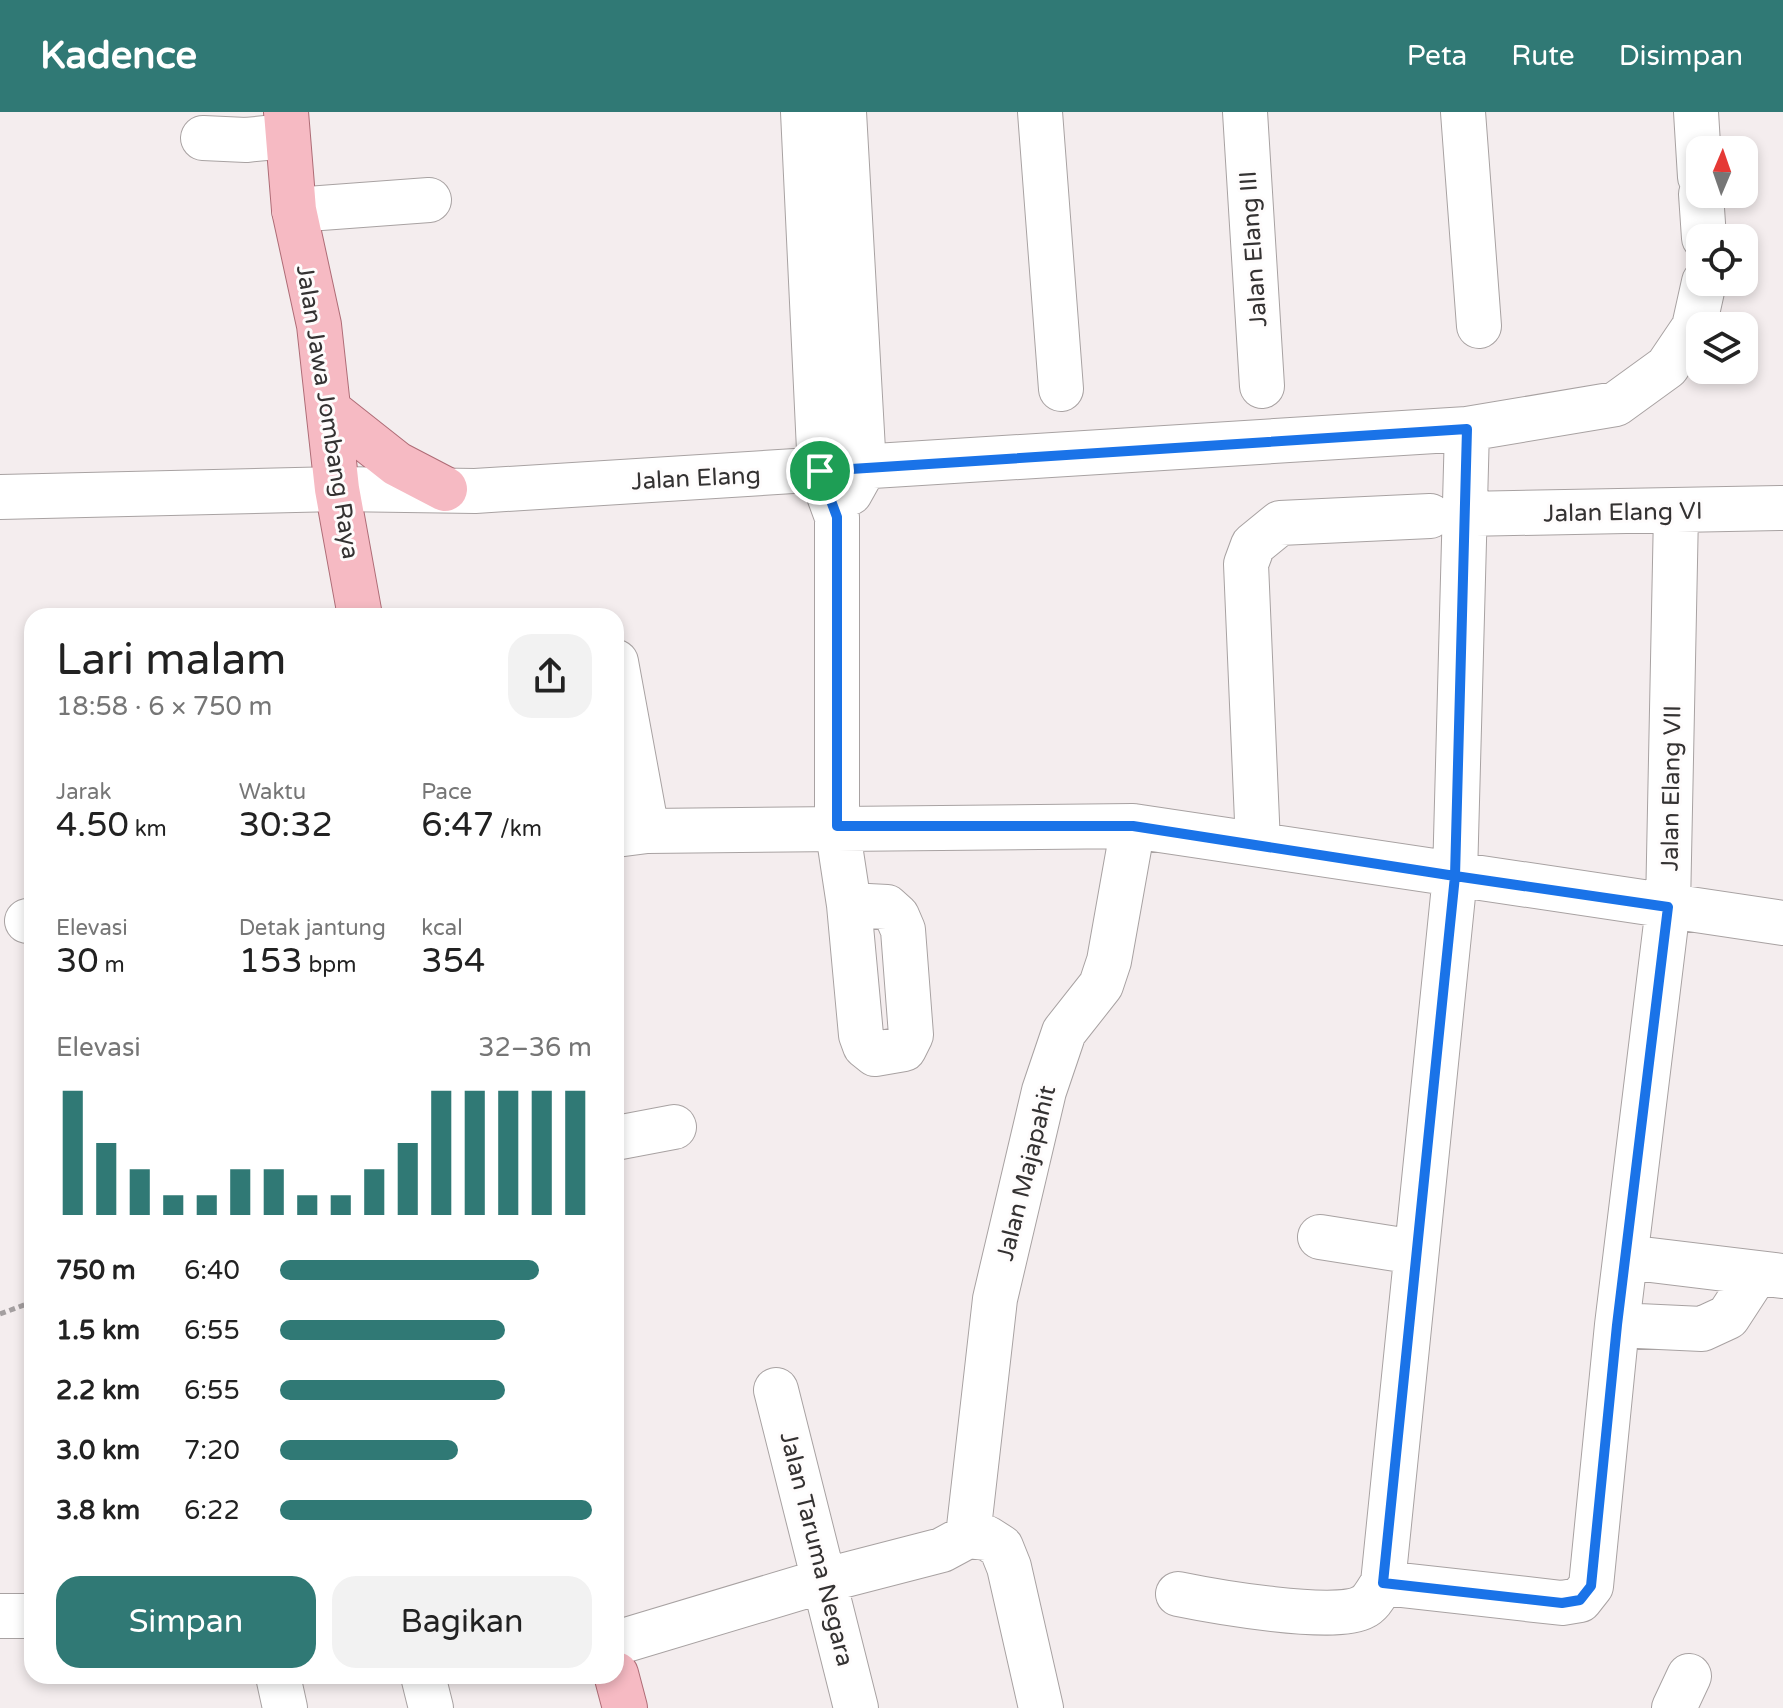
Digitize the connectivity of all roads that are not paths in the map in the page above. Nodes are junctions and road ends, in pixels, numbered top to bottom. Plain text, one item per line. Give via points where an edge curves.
1 (803, 112) edge
2 (844, 112) edge
3 (1040, 112) edge
4 (1245, 112) edge
5 (1463, 112) edge
6 (1696, 112) edge
7 (286, 124) edge
8 (1697, 136) edge
9 (203, 138) dead end
10 (429, 200) dead end
11 (294, 210) junction
12 (1701, 296) edge
13 (1479, 326) dead end
14 (1262, 386) dead end
15 (1061, 389) dead end
16 (330, 411) junction
17 (1467, 429) junction
18 (864, 468) junction
19 (820, 471) junction
20 (337, 489) junction
21 (445, 489) junction
22 (0, 497) edge
23 (1783, 508) edge
24 (1676, 513) junction
25 (1447, 515) junction
26 (837, 517) junction
27 (359, 608) edge
28 (624, 753) edge
29 (837, 826) junction
30 (1133, 826) junction
31 (631, 833) edge
32 (1258, 844) junction
33 (1455, 876) junction
34 (849, 905) dead end
35 (1668, 907) junction
36 (1783, 923) edge
37 (674, 1127) dead end
38 (624, 1136) edge
39 (1320, 1237) dead end
40 (1415, 1252) junction
41 (1626, 1257) junction
42 (1770, 1275) edge
43 (1617, 1325) junction
44 (776, 1390) dead end
45 (968, 1536) junction
46 (826, 1580) junction
47 (1383, 1583) junction
48 (1178, 1594) dead end
49 (0, 1616) edge
50 (24, 1616) edge
51 (624, 1641) edge
52 (280, 1684) edge
53 (425, 1684) edge
54 (619, 1684) edge
55 (285, 1708) edge
56 (431, 1708) edge
57 (625, 1708) edge
58 (856, 1708) edge
59 (1041, 1708) edge

1 - 19 street
2 - 18 street
3 - 15 street
4 - 14 street, Jalan Elang III
5 - 13 street
6 - 8 street
7 - 9 street via 246,140
7 - 11 main road, Jalan Jawa Jombang Raya
10 - 11 street
11 - 16 main road, Jalan Jawa Jombang Raya via 319,325
12 - 17 street, Jalan Elang via 1694,327 1667,367 1616,404
16 - 20 main road, Jalan Jawa Jombang Raya
16 - 21 main road via 397,464
17 - 18 street, Jalan Elang
17 - 25 street
18 - 19 street, Jalan Elang
18 - 26 street
19 - 21 street, Jalan Elang
19 - 26 street
20 - 21 street, Jalan Elang
20 - 22 street, Jalan Elang
20 - 27 main road, Jalan Jawa Jombang Raya
23 - 24 street, Jalan Elang VI
24 - 25 street, Jalan Elang VI
24 - 35 street, Jalan Elang VII
25 - 32 street, Jalan Elang VI via 1280,523 1253,545 1246,564
25 - 33 street
26 - 29 street
28 - 31 street
29 - 30 street
29 - 31 street
29 - 34 street
30 - 32 street
30 - 45 street, Jalan Majapahit via 1109,961 1101,985 1064,1032 1044,1091 995,1299
32 - 33 street
33 - 35 street
33 - 40 street
35 - 36 street
35 - 41 street, Jalan Elang VII
37 - 38 street
39 - 40 street
40 - 47 street
41 - 42 street
41 - 43 street, Jalan Elang VII
42 - 43 street via 1728,1317 1702,1329
43 - 47 street, Jalan Elang VII via 1591,1586 1580,1600 1562,1603
44 - 46 street, Jalan Taruma Negara
45 - 46 street via 942,1550
45 - 59 street via 987,1538 1001,1547
46 - 51 street
46 - 58 street, Jalan Taruma Negara
47 - 48 street via 1364,1607 1342,1613
49 - 50 street
52 - 55 street
53 - 56 street
54 - 57 main road

